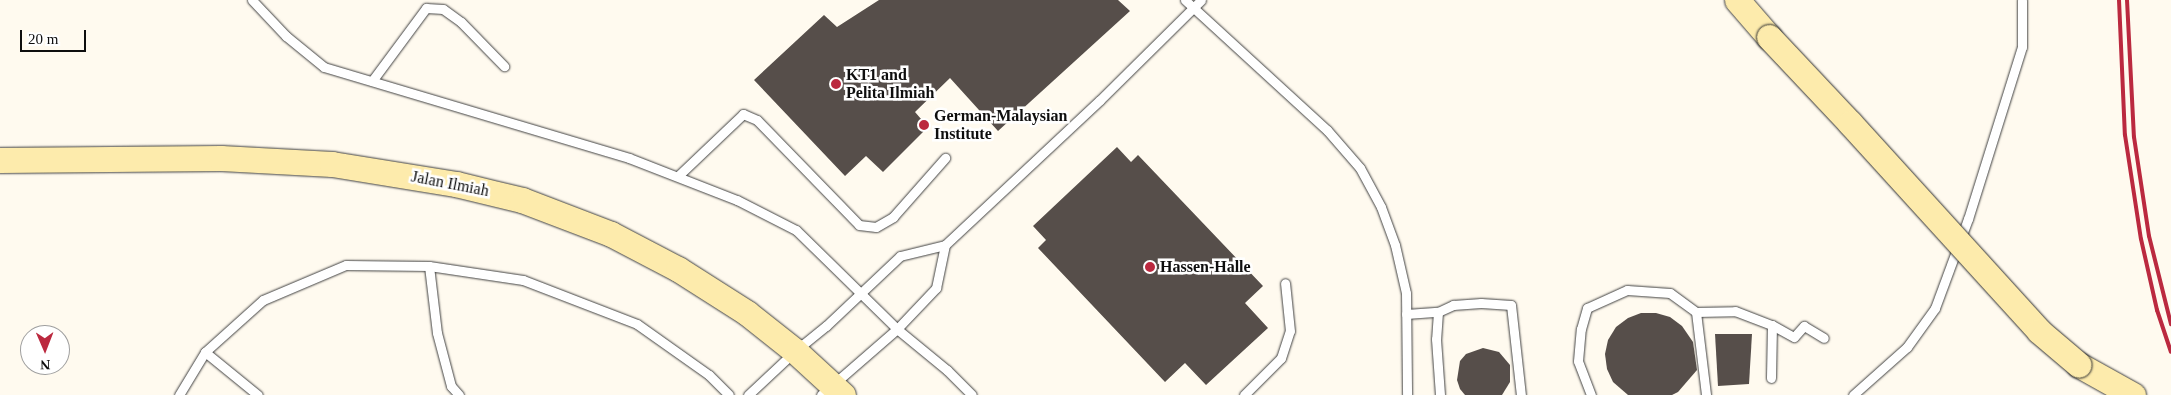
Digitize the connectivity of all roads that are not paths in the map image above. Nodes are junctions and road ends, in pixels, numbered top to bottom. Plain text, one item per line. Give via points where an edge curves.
1 (252, 0) edge
2 (1186, 0) edge
3 (1201, 0) edge
4 (1737, 0) edge
5 (1753, 0) edge
6 (2022, 0) edge
7 (1193, 7) junction
8 (1769, 37) junction
9 (504, 66) dead end
10 (372, 81) junction
11 (945, 158) dead end
12 (0, 160) edge
13 (678, 176) junction
14 (945, 245) junction
15 (429, 266) junction
16 (1285, 283) dead end
17 (860, 293) junction
18 (1438, 312) junction
19 (1696, 312) junction
20 (1406, 314) junction
21 (1772, 325) junction
22 (897, 329) junction
23 (1824, 338) dead end
24 (795, 351) junction
25 (205, 352) junction
26 (1771, 378) dead end
27 (832, 392) edge
28 (179, 395) edge
29 (258, 395) edge
30 (459, 395) edge
31 (729, 395) edge
32 (748, 395) edge
33 (972, 395) edge
34 (1244, 395) edge
35 (1407, 395) edge
36 (1440, 395) edge
37 (1521, 395) edge
38 (1591, 395) edge
39 (1706, 395) edge
40 (1853, 395) edge
41 (2133, 395) edge

1 - 10 lane via 286,36 324,67
2 - 7 lane
3 - 7 lane
4 - 8 street
5 - 8 street
6 - 40 lane via 2022,47 1968,219 1936,308 1907,347
7 - 14 lane via 1100,100
7 - 20 lane via 1326,130 1360,168 1381,207 1395,245 1406,293
8 - 41 street, bridge via 2040,331 2080,365
9 - 10 lane via 461,22 443,9 426,8
10 - 13 lane
11 - 13 lane via 893,217 876,228 858,225 757,120 743,114
12 - 24 street, Jalan Ilmiah via 276,160 332,164 466,186 522,200 611,234 686,274 747,313
13 - 17 lane via 737,200 796,230
14 - 17 lane via 900,256
14 - 22 lane via 936,288
15 - 25 lane via 346,265 263,300
15 - 30 lane via 437,334 451,386
15 - 31 lane via 523,280 637,324 709,375
16 - 34 lane via 1290,331 1281,358
17 - 22 lane
17 - 24 lane
18 - 20 lane
18 - 36 lane via 1436,339
18 - 37 lane via 1453,305 1511,305
19 - 21 lane via 1735,311
19 - 38 lane via 1670,294 1628,290 1587,308 1578,361
19 - 39 lane
20 - 35 lane
21 - 23 lane via 1794,337 1804,326
21 - 26 lane
22 - 27 lane
22 - 33 lane
24 - 27 street, Jalan Ilmiah
24 - 32 lane
25 - 28 lane
25 - 29 lane

